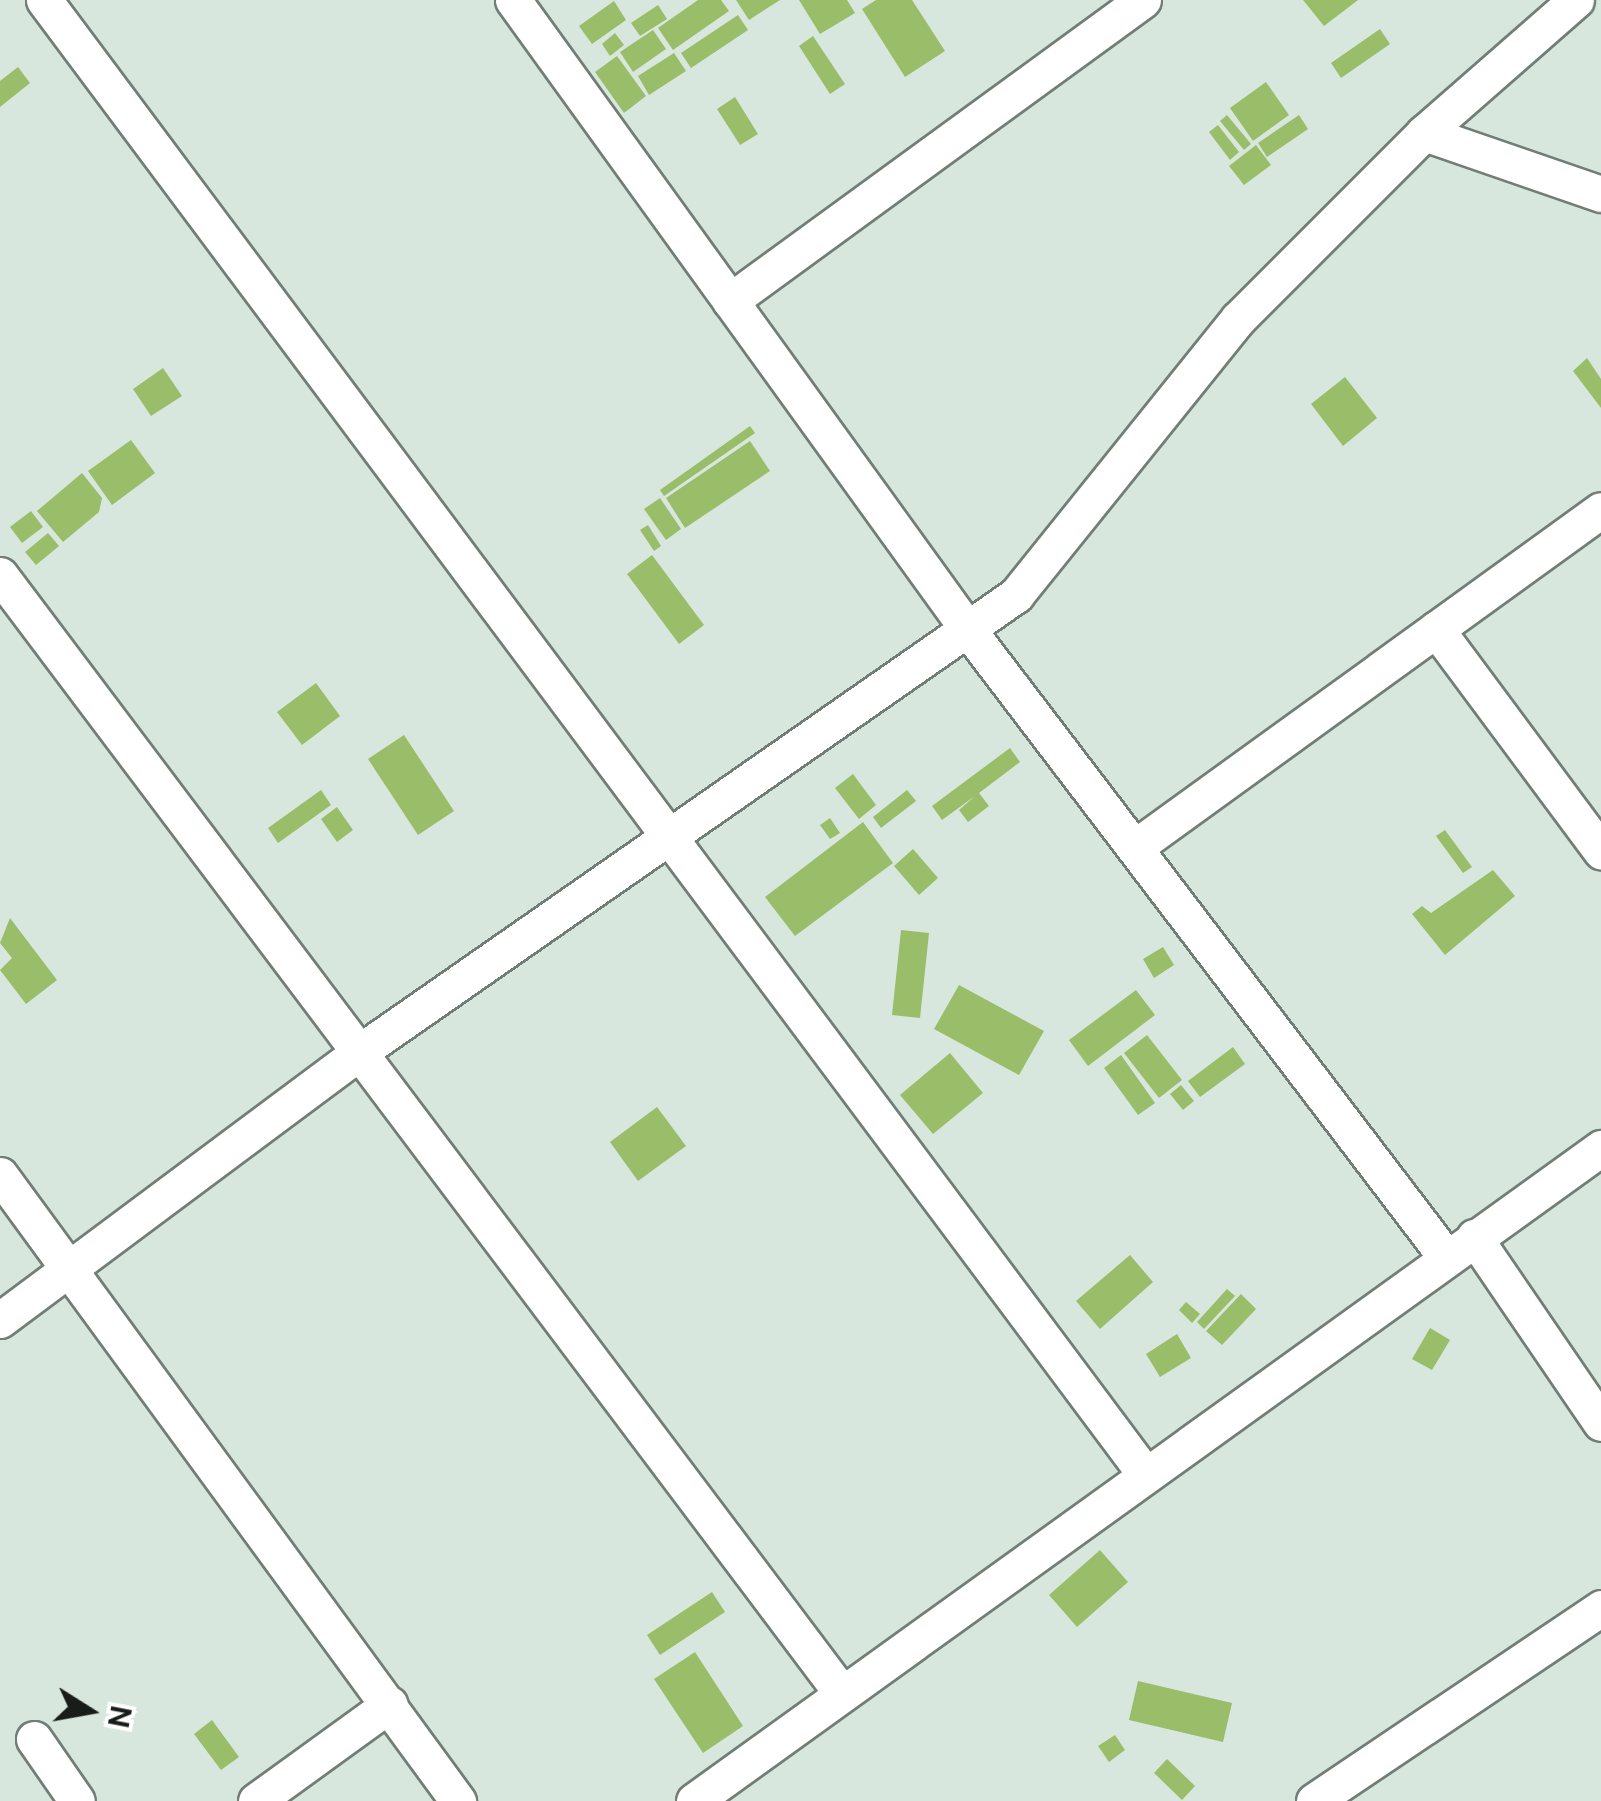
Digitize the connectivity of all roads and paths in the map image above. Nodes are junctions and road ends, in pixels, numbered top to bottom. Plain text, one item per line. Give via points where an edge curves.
1 (44, 0) edge
2 (513, 0) edge
3 (1143, 0) edge
4 (1576, 0) edge
5 (1424, 133) junction
6 (1601, 194) edge
7 (730, 301) junction
8 (1601, 510) edge
9 (0, 575) edge
10 (1436, 629) junction
11 (970, 631) junction
12 (667, 840) junction
13 (1138, 845) junction
14 (1601, 851) edge
15 (358, 1053) junction
16 (1601, 1148) edge
17 (0, 1175) edge
18 (1460, 1247) junction
19 (71, 1268) junction
20 (0, 1320) edge
21 (1601, 1423) edge
22 (1143, 1472) junction
23 (1601, 1608) edge
24 (840, 1691) junction
25 (390, 1704) junction
26 (34, 1740) dead end
27 (77, 1801) edge
28 (256, 1801) edge
29 (458, 1801) edge
30 (694, 1801) edge
31 (1314, 1801) edge

1 - 12 street
2 - 7 street
3 - 7 street
4 - 5 street
5 - 6 street
5 - 11 street via 1238,319 1016,595
7 - 11 street
8 - 10 street
9 - 15 street
10 - 13 street
10 - 14 street
11 - 12 street
11 - 13 street
12 - 15 street
12 - 22 street
13 - 18 street
15 - 19 street
15 - 24 street
16 - 18 street
17 - 19 street
18 - 21 street
18 - 22 street
19 - 20 street
19 - 25 street
22 - 24 street
23 - 31 street
24 - 30 street
25 - 28 street
25 - 29 street
26 - 27 street

